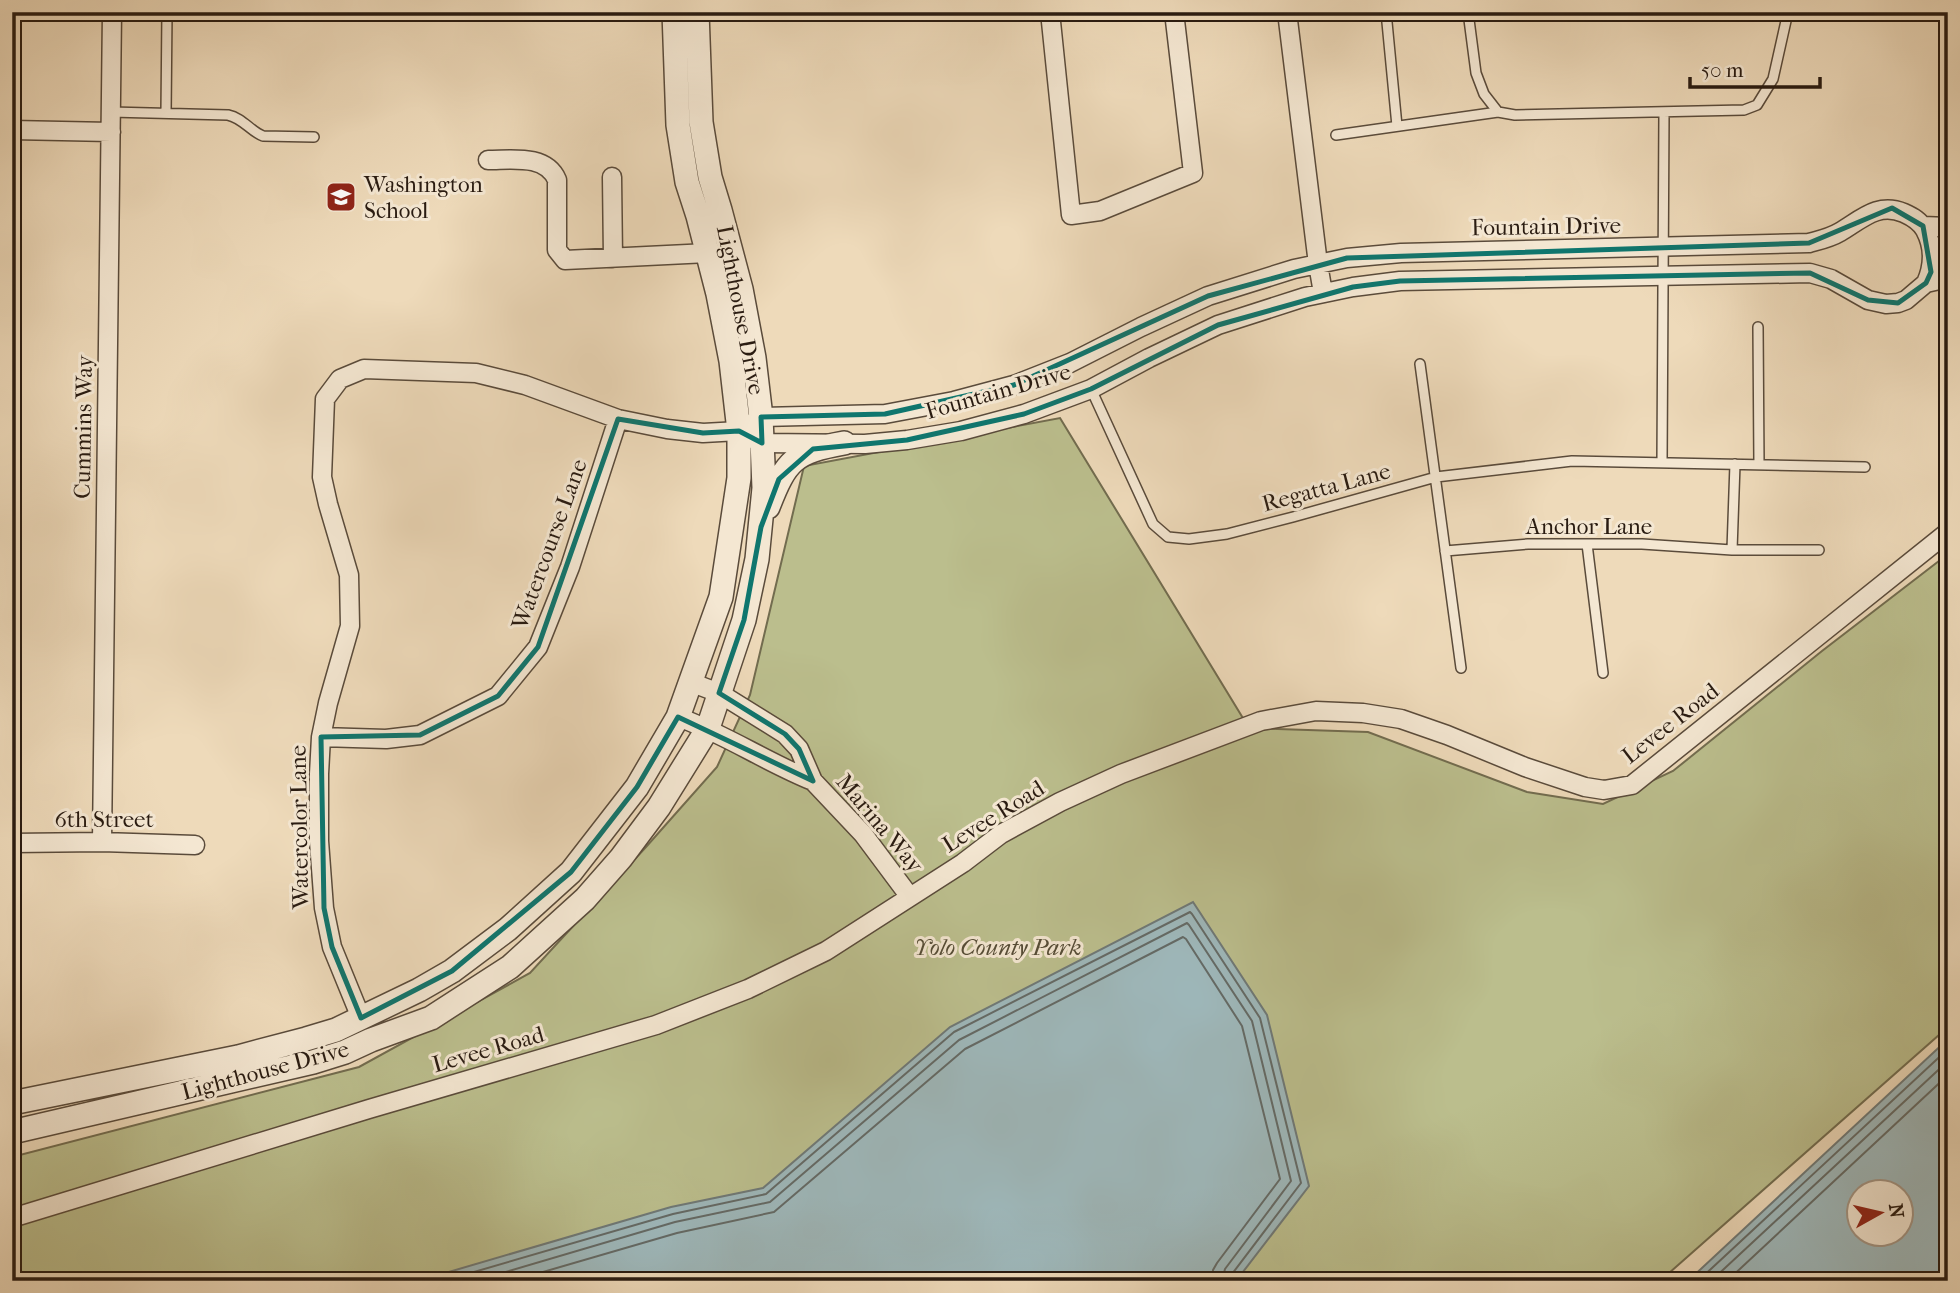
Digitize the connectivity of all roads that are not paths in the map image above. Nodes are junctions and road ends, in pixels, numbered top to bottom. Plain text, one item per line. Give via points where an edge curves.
1 (112, 12) edge
2 (167, 12) edge
3 (674, 12) edge
4 (697, 12) edge
5 (1050, 12) edge
6 (1174, 12) edge
7 (1287, 12) edge
8 (1386, 12) edge
9 (1468, 12) edge
10 (1788, 12) edge
11 (111, 112) junction
12 (1497, 112) junction
13 (1664, 112) junction
14 (166, 114) junction
15 (1397, 126) junction
16 (12, 130) edge
17 (111, 132) junction
18 (1336, 135) dead end
19 (314, 137) dead end
20 (488, 160) dead end
21 (612, 177) dead end
22 (1923, 226) junction
23 (1948, 227) edge
24 (1662, 248) junction
25 (708, 253) junction
26 (613, 258) junction
27 (1318, 264) junction
28 (1662, 275) junction
29 (1948, 278) edge
30 (1926, 283) junction
31 (1323, 293) junction
32 (1758, 327) dead end
33 (1420, 364) dead end
34 (1091, 389) junction
35 (761, 417) junction
36 (618, 419) junction
37 (739, 431) junction
38 (762, 443) junction
39 (844, 443) junction
40 (1662, 463) junction
41 (1735, 464) junction
42 (1759, 465) junction
43 (1864, 467) dead end
44 (1436, 477) junction
45 (761, 527) junction
46 (1948, 532) edge
47 (1587, 544) junction
48 (1732, 550) junction
49 (1819, 550) dead end
50 (1445, 551) junction
51 (1461, 668) dead end
52 (1603, 673) dead end
53 (690, 682) junction
54 (719, 693) junction
55 (678, 716) junction
56 (708, 728) junction
57 (321, 737) junction
58 (813, 780) junction
59 (102, 842) junction
60 (12, 843) edge
61 (195, 845) dead end
62 (910, 897) junction
63 (362, 1018) junction
64 (12, 1103) edge
65 (12, 1132) edge
66 (12, 1218) edge

1 - 11 street, Cummins Way
2 - 14 lane
3 - 25 street, Lighthouse Drive via 678,125 687,182
4 - 35 street, Lighthouse Drive via 701,122 710,177 743,303
5 - 6 street via 1071,215 1100,211 1193,173
7 - 27 street
8 - 15 lane
9 - 12 lane via 1476,73
10 - 13 lane via 1773,79 1757,105 1745,110
11 - 14 lane
11 - 17 street, Cummins Way
12 - 13 lane
12 - 15 lane
13 - 24 lane
14 - 19 lane via 228,115 258,135
15 - 18 lane
16 - 17 street
17 - 59 street, Cummins Way
20 - 26 street via 536,161 552,171 557,250 565,260
21 - 26 street
22 - 23 street, Fountain Drive
22 - 24 street, Fountain Drive via 1892,208 1871,212 1826,239 1809,243
22 - 30 street via 1932,264
24 - 27 street, Fountain Drive via 1401,253
24 - 28 lane
25 - 26 street
25 - 37 street, Lighthouse Drive via 731,361
27 - 31 street
27 - 35 street, Fountain Drive via 1208,296 1014,385 885,414
28 - 30 street, Fountain Drive via 1810,273 1886,304 1906,299
28 - 31 street, Fountain Drive via 1400,281
28 - 40 lane
29 - 30 street, Fountain Drive
31 - 34 street, Fountain Drive via 1218,325
32 - 42 lane
33 - 44 lane
34 - 39 street, Fountain Drive via 961,431
34 - 44 lane, Regatta Lane via 1153,524 1168,537 1227,534
35 - 37 street
35 - 38 street, Lighthouse Drive
36 - 37 street, Watercolor Lane via 703,433
36 - 57 street, Watercourse Lane via 538,648 498,696 420,735
36 - 57 street, Watercolor Lane via 525,385 476,373 364,369 340,379 324,398 322,477 349,575 350,625
37 - 38 street, Fountain Drive
37 - 53 street, Lighthouse Drive via 739,478 722,592
38 - 39 street, Fountain Drive
38 - 45 street, Lighthouse Drive
39 - 45 street via 813,449 792,461 779,479
40 - 41 lane, Regatta Lane
40 - 44 lane, Regatta Lane via 1572,461
41 - 42 lane, Regatta Lane
41 - 48 lane
42 - 43 lane, Regatta Lane
44 - 50 lane
45 - 54 street, Lighthouse Drive via 744,621
46 - 62 street, Levee Road via 1632,785 1604,790 1585,787 1401,719 1316,711 1261,721 1073,796 1001,834
47 - 48 lane, Anchor Lane
47 - 50 lane, Anchor Lane
47 - 52 lane
48 - 49 lane, Anchor Lane
50 - 51 lane
53 - 54 street, Marina Way
53 - 55 street, Lighthouse Drive
54 - 56 street, Lighthouse Drive
54 - 58 street, Marina Way via 785,734 799,749
55 - 56 street, Marina Way
55 - 63 street, Lighthouse Drive via 637,787 571,872 508,929 452,971
56 - 58 street, Marina Way
56 - 65 street, Lighthouse Drive via 659,807 585,899 510,967 431,1018 313,1062
57 - 63 street, Watercolor Lane via 319,841 324,908 332,947
58 - 62 street, Marina Way via 863,834
59 - 60 street, 6th Street
59 - 61 street, 6th Street
62 - 66 street, Levee Road via 826,951 748,989 656,1025
63 - 64 street, Lighthouse Drive via 336,1030 238,1056

